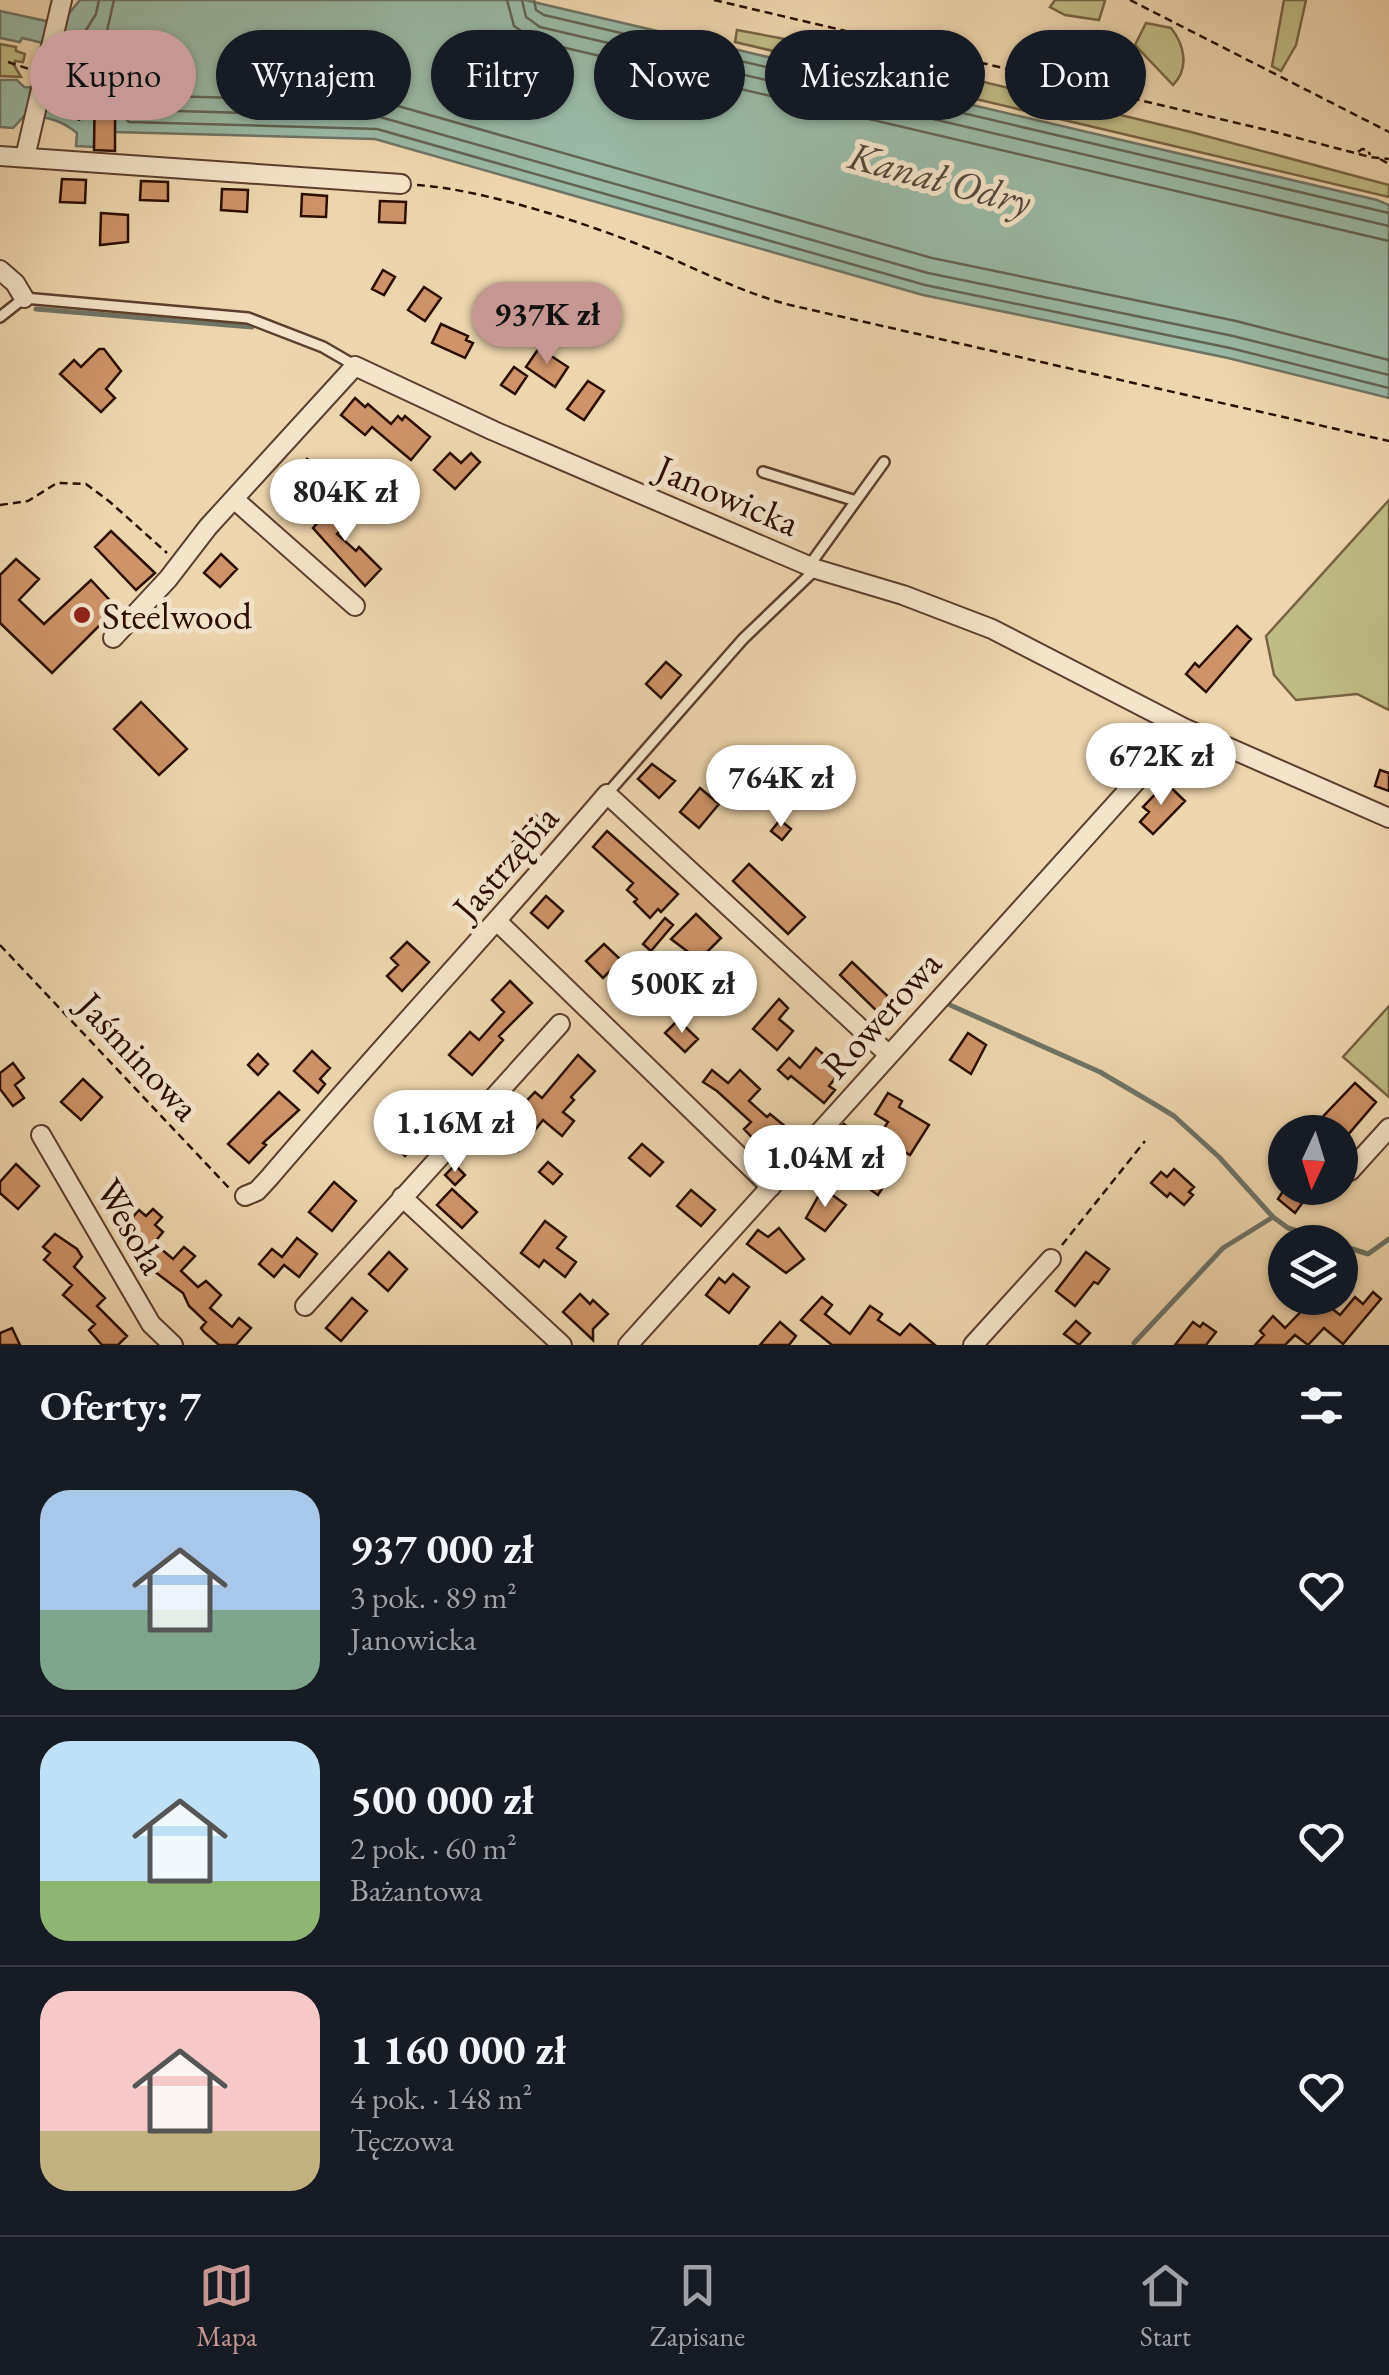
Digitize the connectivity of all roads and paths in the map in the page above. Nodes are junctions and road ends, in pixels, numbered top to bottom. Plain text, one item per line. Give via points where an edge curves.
1 (62, 0) edge
2 (714, 0) edge
3 (1130, 0) edge
4 (57, 30) edge
5 (8, 62) dead end
6 (30, 71) edge
7 (35, 120) edge
8 (1389, 132) edge
9 (0, 156) edge
10 (26, 157) junction
11 (1389, 161) edge
12 (400, 184) joint
13 (0, 270) edge
14 (24, 298) junction
15 (0, 317) edge
16 (355, 366) junction
17 (1389, 441) edge
18 (884, 462) dead end
19 (763, 472) dead end
20 (234, 499) junction
21 (856, 501) junction
22 (0, 505) edge
23 (181, 563) junction
24 (812, 568) junction
25 (355, 606) dead end
26 (113, 638) dead end
27 (1184, 728) junction
28 (607, 794) junction
29 (1389, 818) edge
30 (498, 922) junction
31 (0, 945) edge
32 (560, 1024) dead end
33 (888, 1054) junction
34 (1389, 1128) edge
35 (41, 1134) dead end
36 (1145, 1141) dead end
37 (1358, 1162) edge
38 (770, 1187) junction
39 (245, 1196) joint
40 (402, 1197) junction
41 (1051, 1259) joint
42 (304, 1306) dead end
43 (173, 1345) edge
44 (562, 1345) edge
45 (628, 1345) edge
46 (974, 1345) edge

1 - 4 street
2 - 11 path
3 - 8 path
5 - 6 path
7 - 10 street
9 - 10 street
10 - 12 street
12 - 17 path via 524,207 779,302
13 - 14 street
14 - 15 lane
14 - 16 lane, Janowicka via 248,318
16 - 20 street
16 - 24 street, Janowicka
18 - 21 lane, Jastrzębia
19 - 21 lane
20 - 23 street
20 - 25 street
21 - 24 lane, Jastrzębia
22 - 23 path via 28,501 57,483 86,484
23 - 26 street
24 - 27 street, Janowicka via 948,610
24 - 28 lane, Jastrzębia
27 - 29 street, Janowicka
27 - 33 street, Rowerowa
28 - 30 street, Jastrzębia
28 - 33 street
30 - 38 street
30 - 39 street, Jastrzębia via 257,1191
31 - 39 path, Jaśminowa via 229,1188
32 - 40 street
33 - 38 street, Rowerowa
34 - 37 street
35 - 43 street, Wesoła via 151,1324
36 - 41 path
38 - 45 street, Rowerowa
40 - 42 street
40 - 44 street
41 - 46 street

